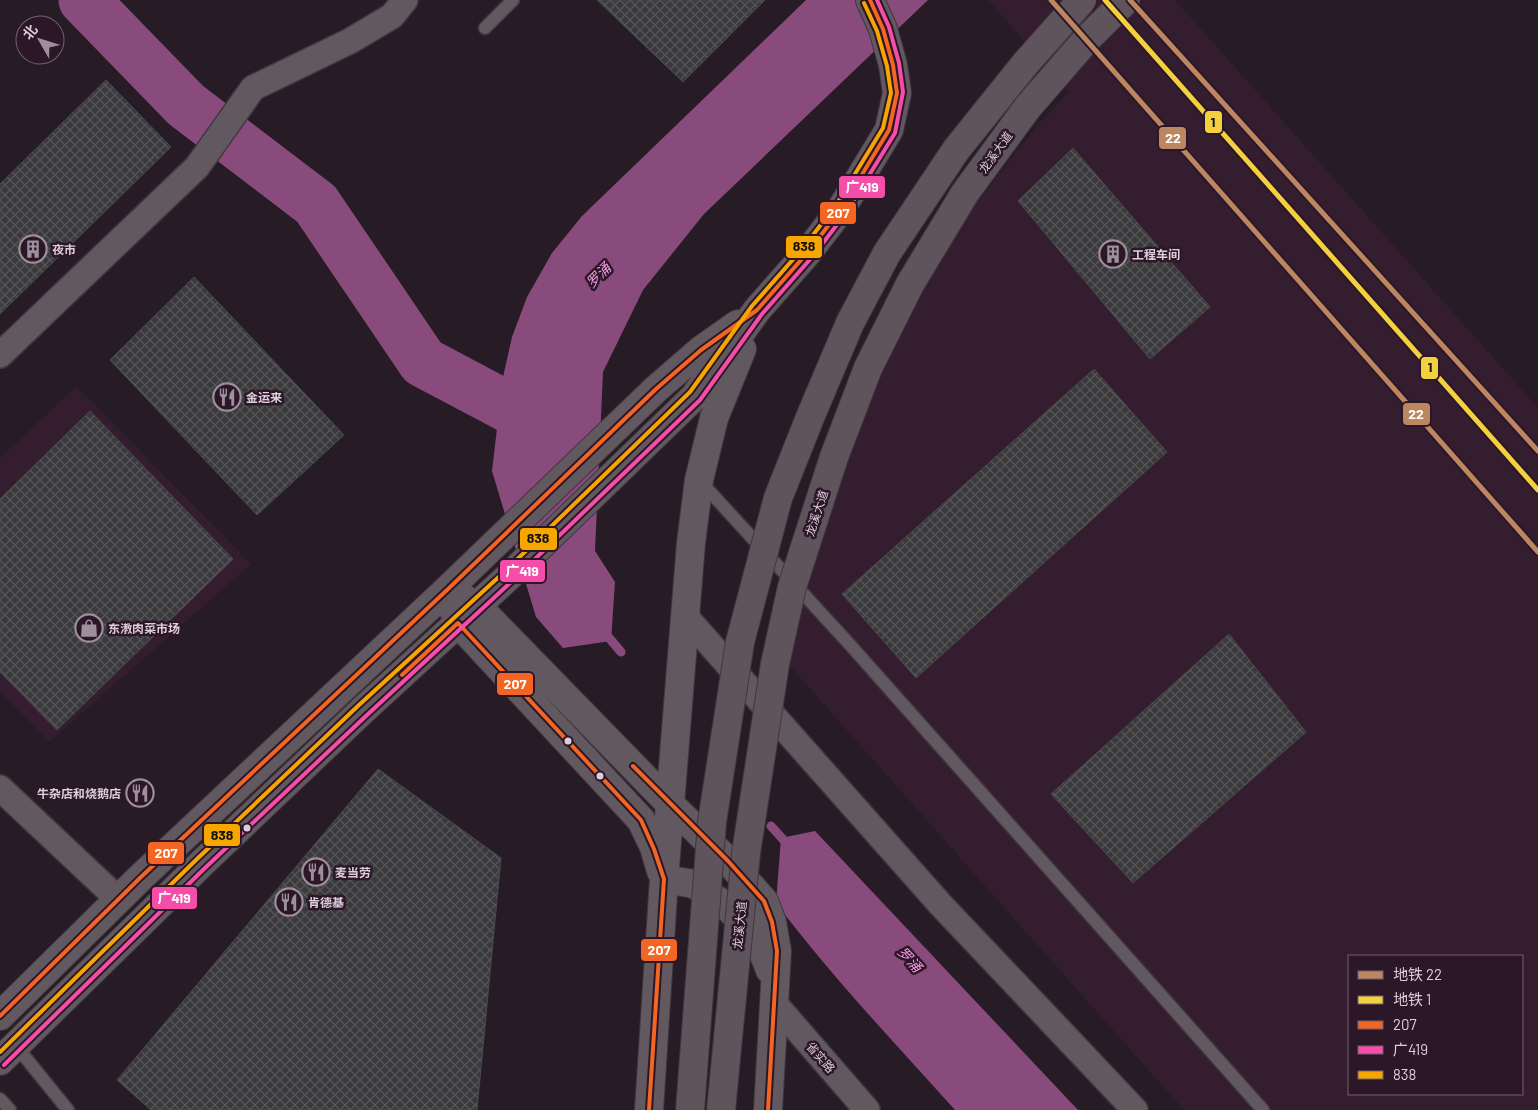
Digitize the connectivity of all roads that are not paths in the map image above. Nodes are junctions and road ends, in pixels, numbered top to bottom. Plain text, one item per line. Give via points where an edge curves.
1 (405, 0) edge
2 (513, 0) edge
3 (870, 0) edge
4 (1082, 0) edge
5 (1126, 0) edge
6 (485, 28) dead end
7 (757, 310) junction
8 (0, 355) edge
9 (699, 480) junction
10 (447, 590) junction
11 (468, 614) junction
12 (685, 616) junction
13 (0, 788) edge
14 (671, 805) junction
15 (664, 879) junction
16 (118, 899) junction
17 (775, 995) junction
18 (0, 1016) edge
19 (8, 1053) edge
20 (0, 1099) edge
21 (10, 1110) edge
22 (68, 1110) edge
23 (649, 1110) edge
24 (690, 1110) edge
25 (721, 1110) edge
26 (768, 1110) edge
27 (867, 1110) edge
28 (1135, 1110) edge
29 (1263, 1110) edge

1 - 8 street via 392,16 350,41 254,88 197,166
2 - 6 lane
3 - 7 street via 893,65 897,93 889,130 841,209
4 - 24 main road, bridge via 1024,64 956,150 887,253 850,323 778,498 740,642 712,822
5 - 25 main road, 龙溪大道, bridge via 1028,107 965,193 910,284 868,368 834,457 792,588 775,664 746,853
7 - 9 street via 714,418
7 - 10 street via 701,350 656,389
7 - 11 street via 695,396
9 - 12 street
9 - 29 lane via 859,654
10 - 11 street
10 - 16 street
11 - 14 street
11 - 15 street via 641,820
11 - 19 street via 201,864
12 - 14 street
12 - 28 street via 940,904
13 - 16 street
14 - 15 street
14 - 17 street via 764,900 777,951
15 - 17 street via 694,884 730,909 759,942
15 - 23 street
16 - 18 street
17 - 26 street
17 - 27 street, 省实路
19 - 22 lane
20 - 21 lane

